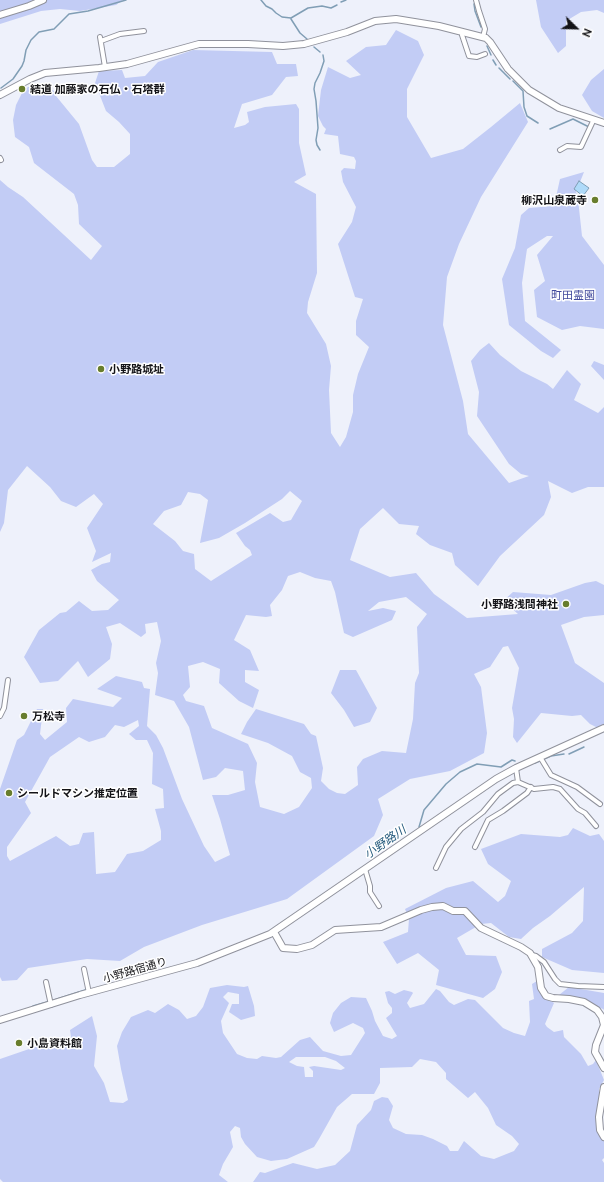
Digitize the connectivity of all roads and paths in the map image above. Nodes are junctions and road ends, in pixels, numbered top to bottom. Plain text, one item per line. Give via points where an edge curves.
1 (43, 0) edge
2 (476, 0) edge
3 (0, 15) edge
4 (144, 31) dead end
5 (463, 32) junction
6 (483, 37) junction
7 (482, 54) dead end
8 (105, 68) junction
9 (0, 95) edge
10 (594, 119) junction
11 (604, 123) edge
12 (560, 150) dead end
13 (8, 680) dead end
14 (0, 716) edge
15 (604, 728) edge
16 (540, 757) junction
17 (516, 768) junction
18 (518, 782) junction
19 (530, 787) junction
20 (600, 804) dead end
21 (596, 826) dead end
22 (475, 847) dead end
23 (436, 868) dead end
24 (365, 869) junction
25 (379, 906) dead end
26 (274, 932) junction
27 (531, 955) junction
28 (84, 968) dead end
29 (46, 982) dead end
30 (604, 987) edge
31 (89, 993) junction
32 (51, 1005) junction
33 (0, 1020) edge
34 (604, 1068) edge
35 (604, 1088) edge
36 (604, 1137) edge

1 - 3 street
2 - 6 street via 485,29
4 - 8 street via 100,39
5 - 6 street
5 - 7 street via 469,56 477,57
5 - 8 street via 414,21 386,19 304,44 283,46 195,42 141,60
6 - 10 street via 490,42 508,69 529,90 559,108
8 - 9 street via 45,73
10 - 11 street
10 - 12 street via 581,147 567,146
13 - 14 street via 4,708
15 - 16 street, 小野路宿通り
16 - 17 street, 小野路宿通り
16 - 20 street via 551,775 577,787
17 - 18 street
17 - 24 street, 小野路宿通り
18 - 19 street
18 - 23 street via 498,794 483,812 461,829 446,847
19 - 21 street via 560,789
19 - 22 street via 527,793 488,820
24 - 25 street via 370,892
24 - 26 street, 小野路宿通り
26 - 27 street via 284,948 297,949 312,945 335,930 381,927 421,910 438,906 466,912 481,928 521,947
26 - 31 street, 小野路宿通り via 197,963
27 - 30 street via 544,962 560,984
27 - 34 street via 538,967 546,996 587,1003 601,1015 604,1025 595,1052
28 - 31 street
29 - 32 street
31 - 32 street, 小野路宿通り
32 - 33 street, 小野路宿通り
35 - 36 street via 599,1117 600,1130

